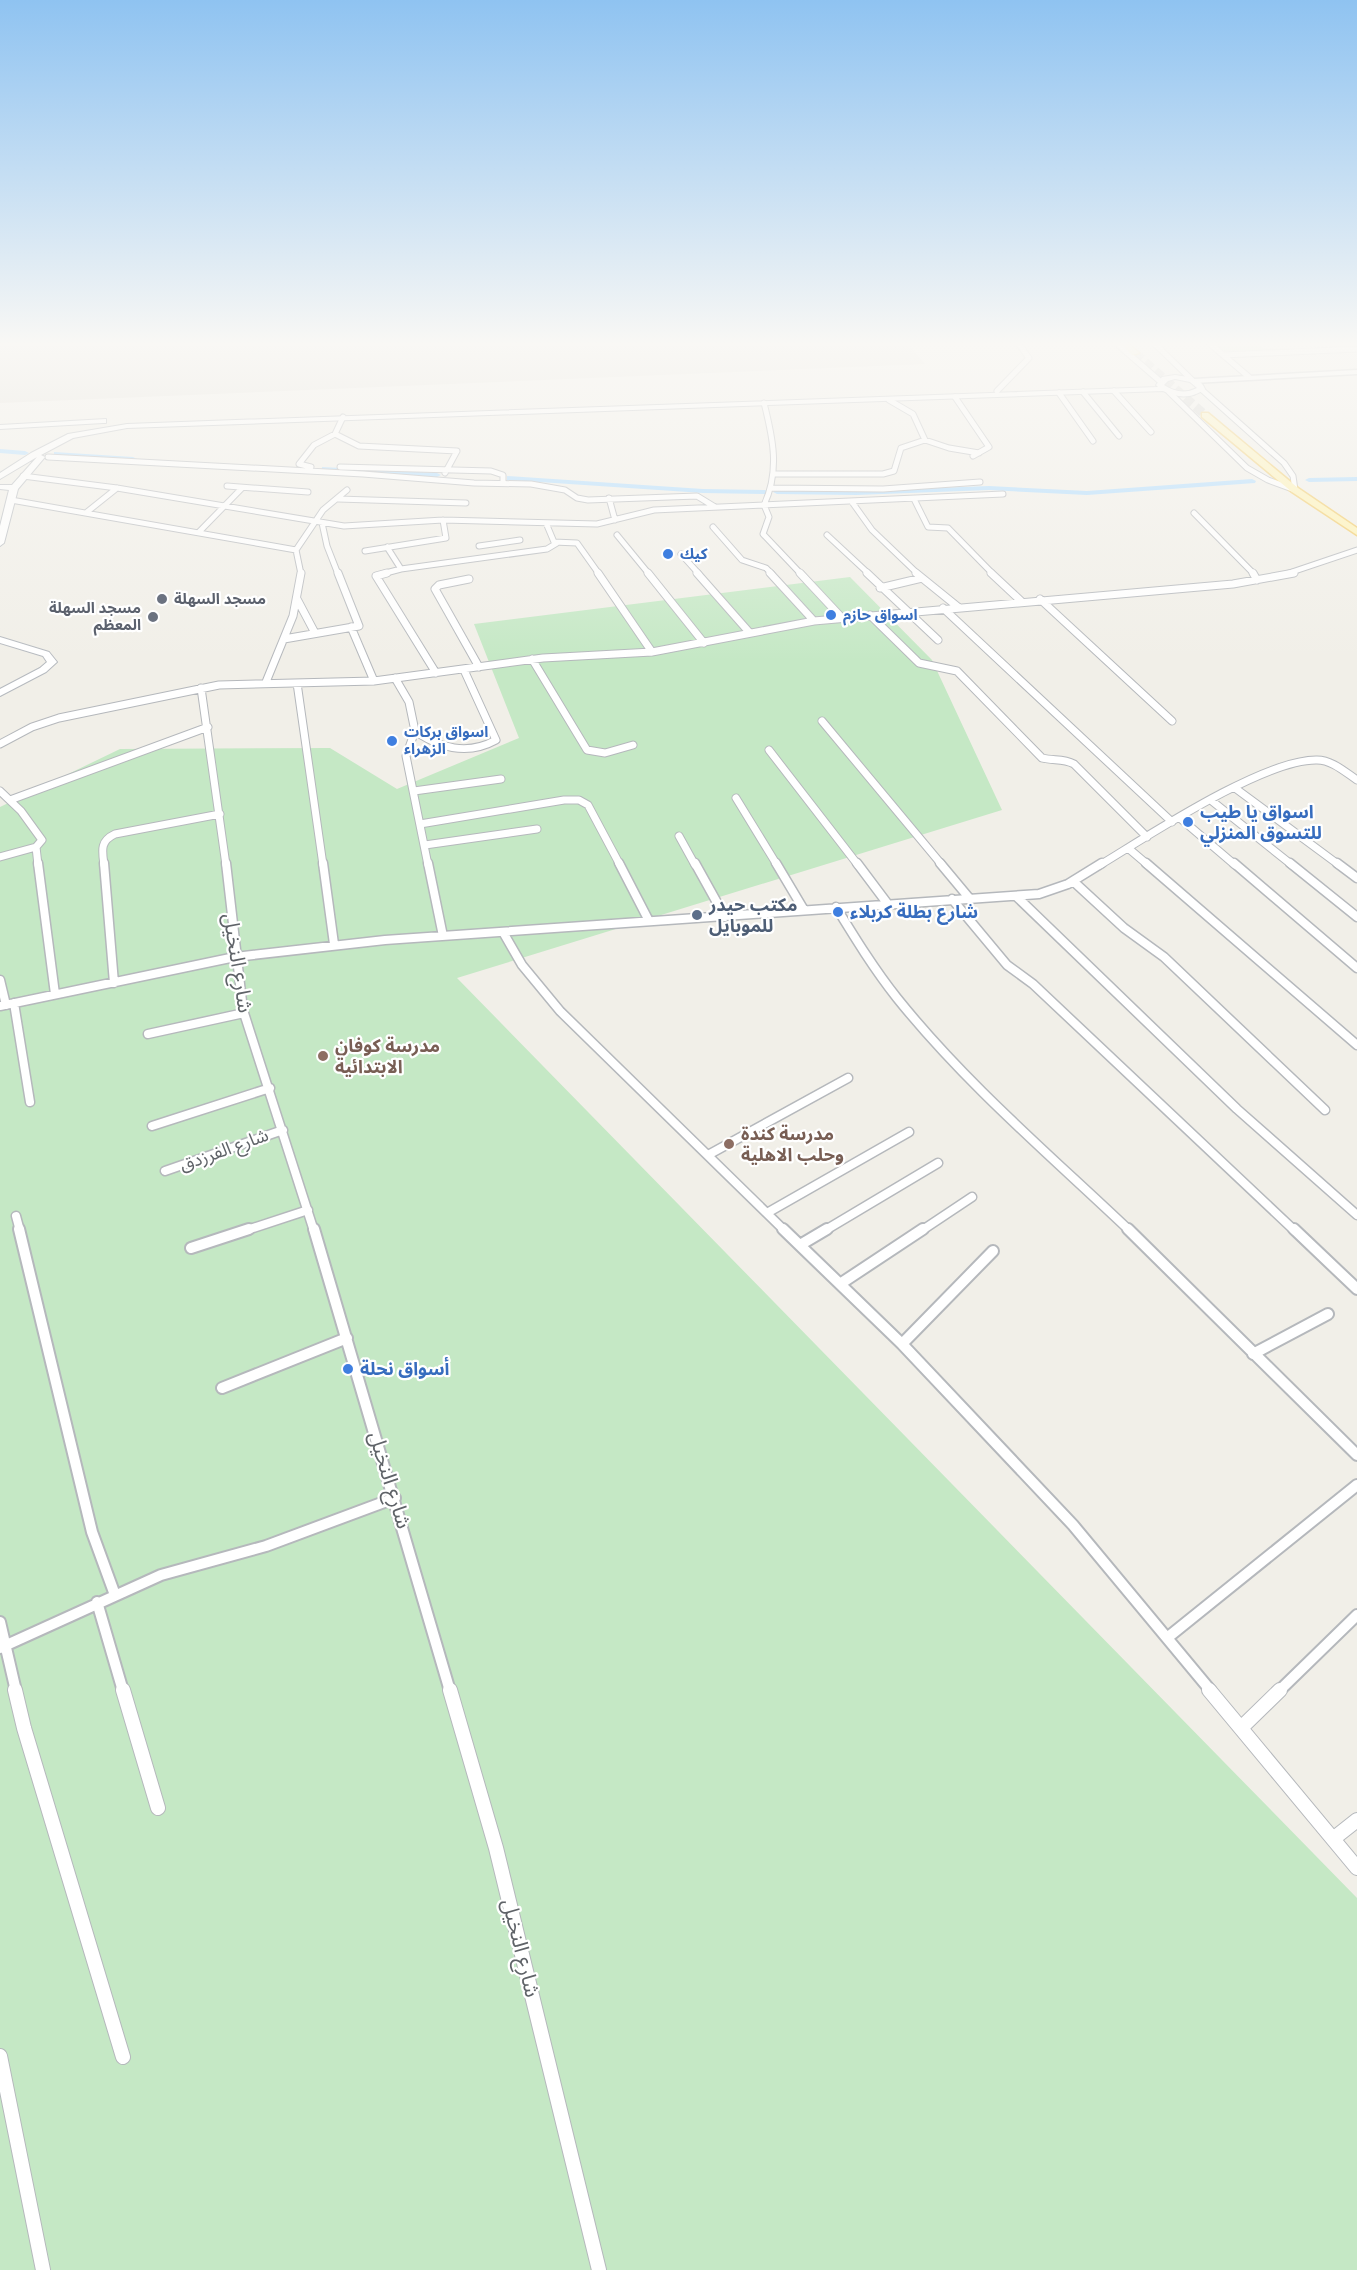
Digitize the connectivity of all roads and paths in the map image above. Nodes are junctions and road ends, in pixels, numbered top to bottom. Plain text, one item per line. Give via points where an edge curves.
1 (46, 449) edge
2 (50, 449) edge
3 (311, 449) edge
4 (414, 449) edge
5 (775, 449) edge
6 (901, 449) edge
7 (955, 449) edge
8 (986, 449) edge
9 (1227, 449) edge
10 (1248, 449) edge
11 (1269, 449) edge
12 (979, 453) junction
13 (973, 456) dead end
14 (48, 457) dead end
15 (447, 471) junction
16 (773, 474) junction
17 (23, 476) junction
18 (0, 477) edge
19 (440, 480) junction
20 (980, 482) dead end
21 (503, 483) junction
22 (227, 486) dead end
23 (0, 487) edge
24 (14, 488) junction
25 (117, 488) junction
26 (242, 488) junction
27 (771, 489) junction
28 (347, 490) dead end
29 (1295, 490) junction
30 (308, 492) dead end
31 (1003, 494) dead end
32 (609, 498) junction
33 (338, 499) junction
34 (11, 500) junction
35 (914, 500) junction
36 (852, 502) junction
37 (466, 503) dead end
38 (764, 505) junction
39 (224, 507) junction
40 (715, 507) junction
41 (87, 512) junction
42 (1194, 513) dead end
43 (443, 520) junction
44 (615, 520) junction
45 (313, 522) junction
46 (513, 522) junction
47 (322, 523) junction
48 (546, 523) junction
49 (713, 527) dead end
50 (199, 532) junction
51 (1357, 532) edge
52 (617, 535) dead end
53 (827, 535) dead end
54 (520, 540) junction
55 (0, 543) edge
56 (557, 543) junction
57 (479, 546) dead end
58 (387, 547) junction
59 (296, 550) junction
60 (1357, 550) edge
61 (365, 551) dead end
62 (524, 551) junction
63 (681, 554) dead end
64 (401, 569) junction
65 (922, 578) junction
66 (469, 579) dead end
67 (1257, 580) junction
68 (880, 588) junction
69 (297, 599) junction
70 (1040, 599) junction
71 (1021, 601) junction
72 (958, 607) junction
73 (943, 608) junction
74 (907, 612) junction
75 (870, 615) junction
76 (842, 618) junction
77 (814, 621) junction
78 (351, 627) junction
79 (748, 632) junction
80 (315, 633) junction
81 (284, 639) junction
82 (0, 640) edge
83 (938, 640) dead end
84 (704, 643) junction
85 (652, 652) junction
86 (532, 659) junction
87 (479, 667) junction
88 (464, 670) junction
89 (436, 673) junction
90 (395, 678) junction
91 (374, 681) junction
92 (266, 682) junction
93 (297, 683) junction
94 (201, 688) junction
95 (0, 693) edge
96 (822, 721) dead end
97 (1172, 722) dead end
98 (208, 727) junction
99 (415, 731) junction
100 (0, 744) edge
101 (633, 745) dead end
102 (769, 750) dead end
103 (501, 778) dead end
104 (1357, 780) edge
105 (1235, 788) junction
106 (0, 791) edge
107 (414, 791) junction
108 (736, 798) dead end
109 (10, 800) junction
110 (1212, 801) junction
111 (220, 814) junction
112 (1176, 820) junction
113 (420, 824) junction
114 (537, 829) dead end
115 (679, 836) dead end
116 (1147, 837) junction
117 (425, 845) junction
118 (36, 847) junction
119 (1128, 848) junction
120 (0, 857) edge
121 (1357, 878) edge
122 (1073, 881) junction
123 (1016, 896) junction
124 (952, 899) junction
125 (970, 899) junction
126 (887, 903) junction
127 (836, 907) junction
128 (804, 910) junction
129 (725, 917) junction
130 (1357, 917) edge
131 (649, 921) junction
132 (503, 932) junction
133 (444, 936) junction
134 (334, 945) junction
135 (235, 957) junction
136 (1357, 968) edge
137 (0, 980) edge
138 (114, 983) junction
139 (55, 994) junction
140 (7, 1005) edge
141 (244, 1013) junction
142 (148, 1034) dead end
143 (1357, 1044) edge
144 (848, 1078) dead end
145 (270, 1088) junction
146 (30, 1102) dead end
147 (1325, 1110) dead end
148 (152, 1126) dead end
149 (283, 1130) junction
150 (909, 1132) dead end
151 (708, 1155) junction
152 (938, 1163) dead end
153 (165, 1172) dead end
154 (972, 1197) dead end
155 (308, 1210) junction
156 (767, 1213) junction
157 (1357, 1215) edge
158 (16, 1216) dead end
159 (800, 1245) junction
160 (191, 1248) dead end
161 (993, 1251) dead end
162 (840, 1284) junction
163 (1357, 1289) edge
164 (1328, 1314) dead end
165 (347, 1338) junction
166 (902, 1344) junction
167 (1253, 1354) junction
168 (222, 1388) dead end
169 (1357, 1455) edge
170 (1357, 1485) edge
171 (395, 1498) junction
172 (115, 1595) junction
173 (97, 1602) junction
174 (1357, 1616) edge
175 (0, 1622) edge
176 (1167, 1638) junction
177 (3, 1646) edge
178 (1241, 1728) junction
179 (158, 1808) dead end
180 (1357, 1820) edge
181 (1333, 1839) junction
182 (1357, 1868) edge
183 (0, 2056) edge
184 (123, 2057) dead end
185 (43, 2270) edge
186 (599, 2270) edge

1 - 18 main road
2 - 17 main road
3 - 15 street via 299,464 304,467
4 - 15 street via 457,451
5 - 16 street
6 - 16 street via 894,471 884,474
7 - 12 street
8 - 12 street
9 - 29 street via 1247,468
10 - 29 main road
11 - 29 street via 1284,463 1293,477
12 - 13 street
14 - 19 street
15 - 19 street
15 - 21 street via 499,473
16 - 27 street
17 - 24 main road
17 - 25 street
19 - 21 street
20 - 27 street via 884,489
21 - 32 street via 565,490 588,500
22 - 26 street
23 - 24 main road
24 - 34 main road
25 - 39 street
25 - 41 street
26 - 30 street
26 - 39 street
27 - 38 street
28 - 33 street
29 - 51 main road
31 - 35 street
32 - 40 street via 697,496
32 - 44 street
33 - 37 street
33 - 45 street
34 - 41 street
34 - 55 main road
35 - 36 street
35 - 71 street via 928,527 948,528
36 - 38 street
36 - 65 street via 861,520
38 - 40 street
38 - 76 street via 769,517 763,534
39 - 45 street
39 - 50 street
40 - 44 street via 654,510
41 - 50 street
42 - 67 street via 1250,568
43 - 46 street
43 - 47 street via 344,526
43 - 58 street via 446,538
44 - 48 street via 597,524
45 - 47 street
45 - 59 street
46 - 48 street
46 - 54 street
47 - 78 street via 327,546 359,626
48 - 56 street via 552,541
49 - 77 street via 742,560 766,568
50 - 59 street
52 - 84 street
53 - 68 street
54 - 57 street
54 - 62 street
56 - 62 street via 547,549
56 - 85 street via 576,543
58 - 61 street
58 - 64 street
59 - 69 street via 302,568
60 - 67 street via 1294,573
62 - 64 street
63 - 79 street
64 - 89 street via 376,576
65 - 68 street
65 - 72 street
66 - 87 street via 439,585 435,590
67 - 70 street
68 - 74 street
69 - 80 street
69 - 81 street
70 - 71 street
70 - 97 street
71 - 72 street
72 - 73 street
73 - 74 street
73 - 112 street
74 - 75 street
74 - 83 street
75 - 76 street
75 - 116 street via 919,663 957,671 1042,758 1065,759 1074,764
76 - 77 street
77 - 79 street
78 - 80 street
78 - 91 street
79 - 84 street
80 - 81 street
81 - 92 street
82 - 95 main road via 46,654 52,662
84 - 85 street
85 - 86 street
86 - 87 street
86 - 101 street via 587,750 605,753
87 - 88 street
88 - 89 street
88 - 99 street via 496,740 456,748 438,745
89 - 90 street
90 - 91 street
90 - 99 street via 409,702
91 - 93 street
92 - 93 street
92 - 94 street
93 - 134 street
94 - 98 street, شارع النخيل
94 - 100 street via 59,718
96 - 125 street
98 - 109 street
98 - 111 street, شارع النخيل
99 - 107 street via 406,756
102 - 126 street
103 - 107 street
104 - 105 street via 1333,764 1318,760 1291,763
105 - 110 street
105 - 121 street
106 - 109 street
107 - 113 street
108 - 128 street
109 - 118 street via 42,840
110 - 112 street
110 - 130 street
111 - 135 street, شارع النخيل
111 - 138 street via 107,838 102,846
112 - 116 street
112 - 136 street
113 - 117 street
113 - 131 street via 564,800 583,801
114 - 117 street
115 - 129 street
116 - 119 street
117 - 133 street
118 - 120 street
118 - 139 street
119 - 122 street
119 - 143 street
122 - 123 street via 1039,894
122 - 147 street via 1124,928 1164,957
123 - 125 street
123 - 157 street via 1237,1108
124 - 125 street
124 - 126 street
124 - 163 street via 1007,965 1033,984
126 - 127 street
127 - 128 street
127 - 167 street via 882,978 942,1049
128 - 129 street
129 - 131 street
131 - 132 street
132 - 133 street
132 - 151 street via 522,965 560,1011
133 - 134 street
134 - 135 street
135 - 138 street
135 - 141 street, شارع النخيل
137 - 140 street
138 - 139 street
139 - 140 street
140 - 146 street
141 - 142 street
141 - 145 street, شارع النخيل
144 - 151 street
145 - 148 street
145 - 149 street, شارع النخيل
149 - 153 street, شارع الفرزدق
149 - 155 street, شارع النخيل
150 - 156 street
151 - 156 street
152 - 159 street
154 - 162 street
155 - 160 street
155 - 165 street, شارع النخيل
156 - 159 street
158 - 172 street via 92,1532
159 - 162 street
161 - 166 street
162 - 166 street
164 - 167 street
165 - 168 street
165 - 171 street, شارع النخيل
166 - 176 street via 1072,1525
167 - 169 street
170 - 176 street
171 - 172 street via 266,1546 160,1575
171 - 186 street, شارع النخيل via 496,1848
172 - 173 street
173 - 177 street
173 - 179 street
174 - 178 street
175 - 177 street
176 - 178 street
177 - 184 street
178 - 181 street
180 - 181 street
181 - 182 street
183 - 185 street

